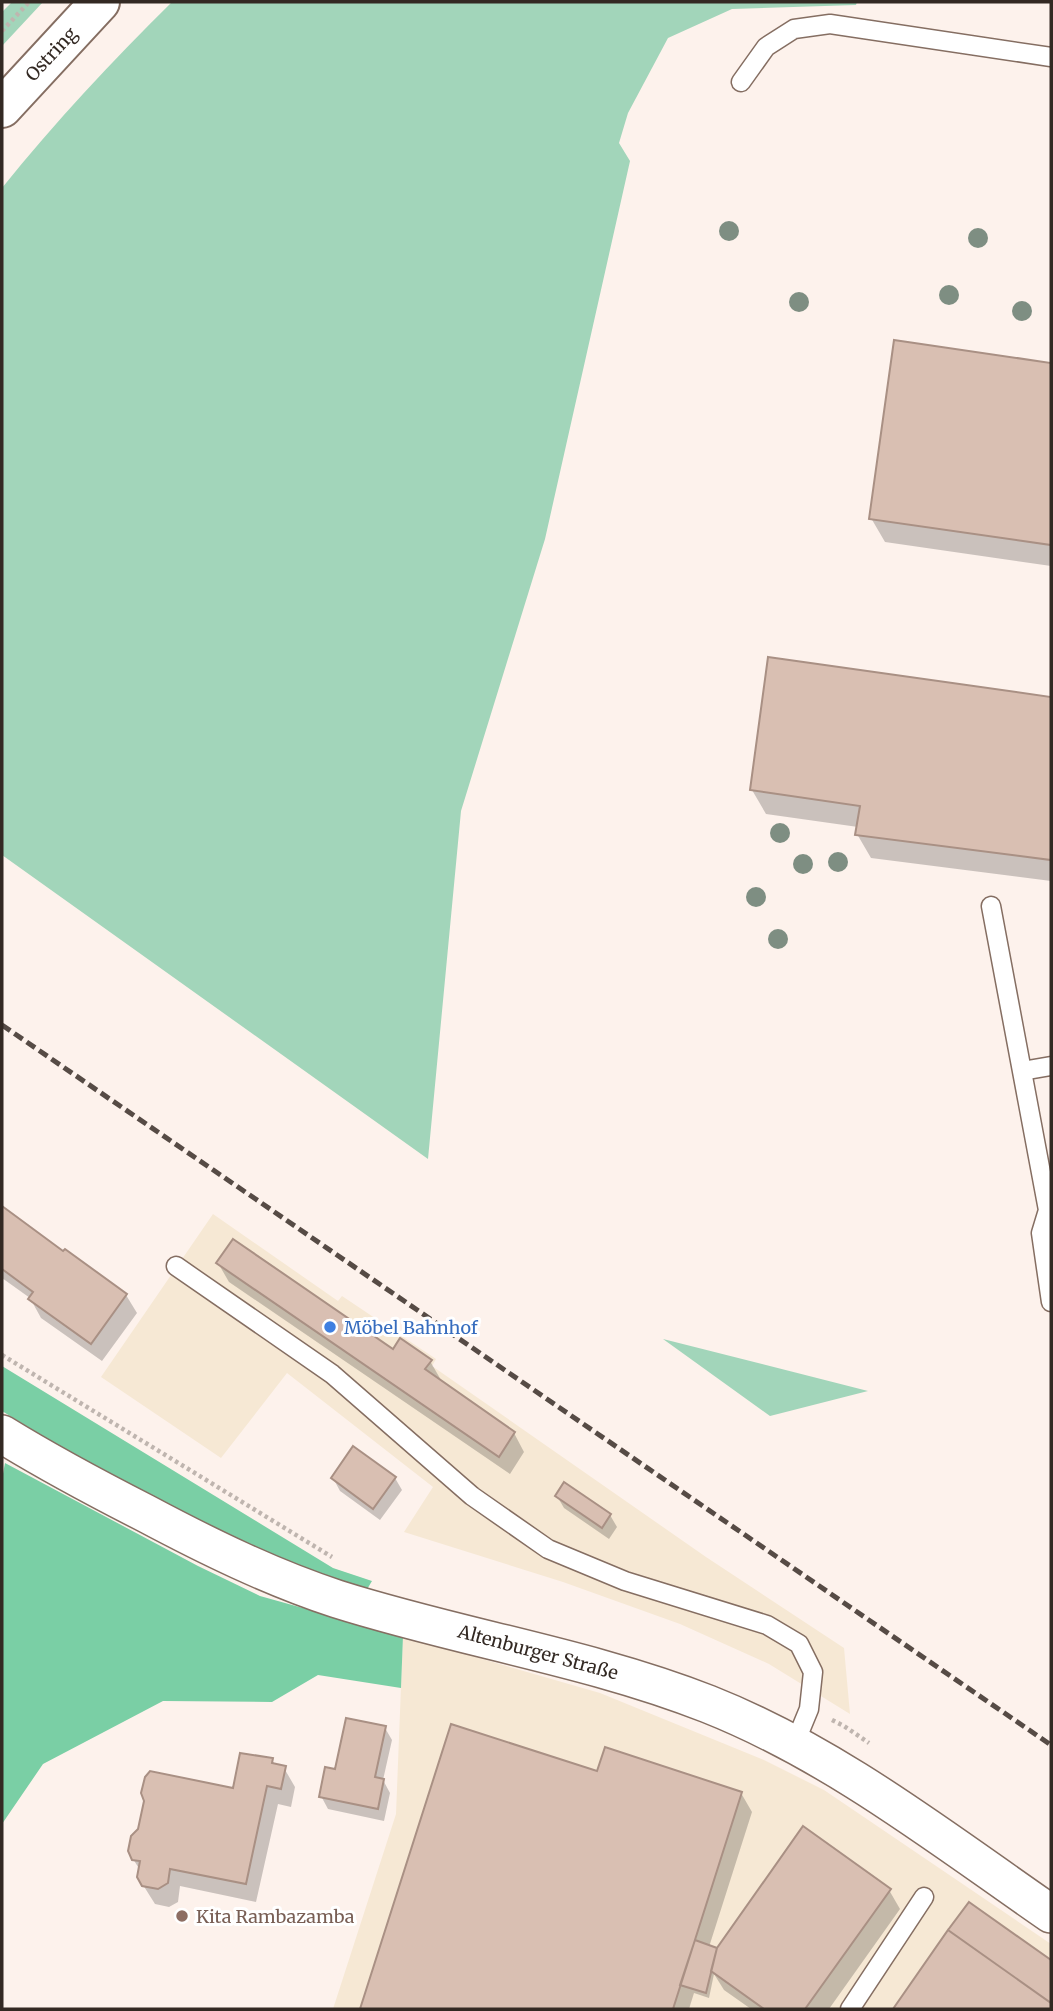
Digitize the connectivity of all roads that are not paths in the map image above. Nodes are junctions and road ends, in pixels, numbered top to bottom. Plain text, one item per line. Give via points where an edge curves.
1 (100, 2) edge
2 (1051, 57) edge
3 (741, 82) dead end
4 (2, 107) edge
5 (991, 906) dead end
6 (1051, 1066) edge
7 (1022, 1071) junction
8 (1046, 1232) edge
9 (176, 1266) dead end
10 (1051, 1301) edge
11 (2, 1434) edge
12 (795, 1743) junction
13 (924, 1897) dead end
14 (1051, 1914) edge
15 (850, 2009) edge

1 - 4 main road, Ostring
2 - 3 lane via 830,24 794,29 766,47
5 - 7 lane
6 - 7 lane
7 - 8 lane via 1048,1210
8 - 10 lane
9 - 12 lane via 332,1374 472,1496 548,1549 625,1581 767,1625 799,1644 813,1672 809,1709
11 - 12 street, Altenburger Straße via 206,1546 269,1574 370,1609 638,1679
12 - 14 street, Altenburger Straße via 874,1791
13 - 15 lane

